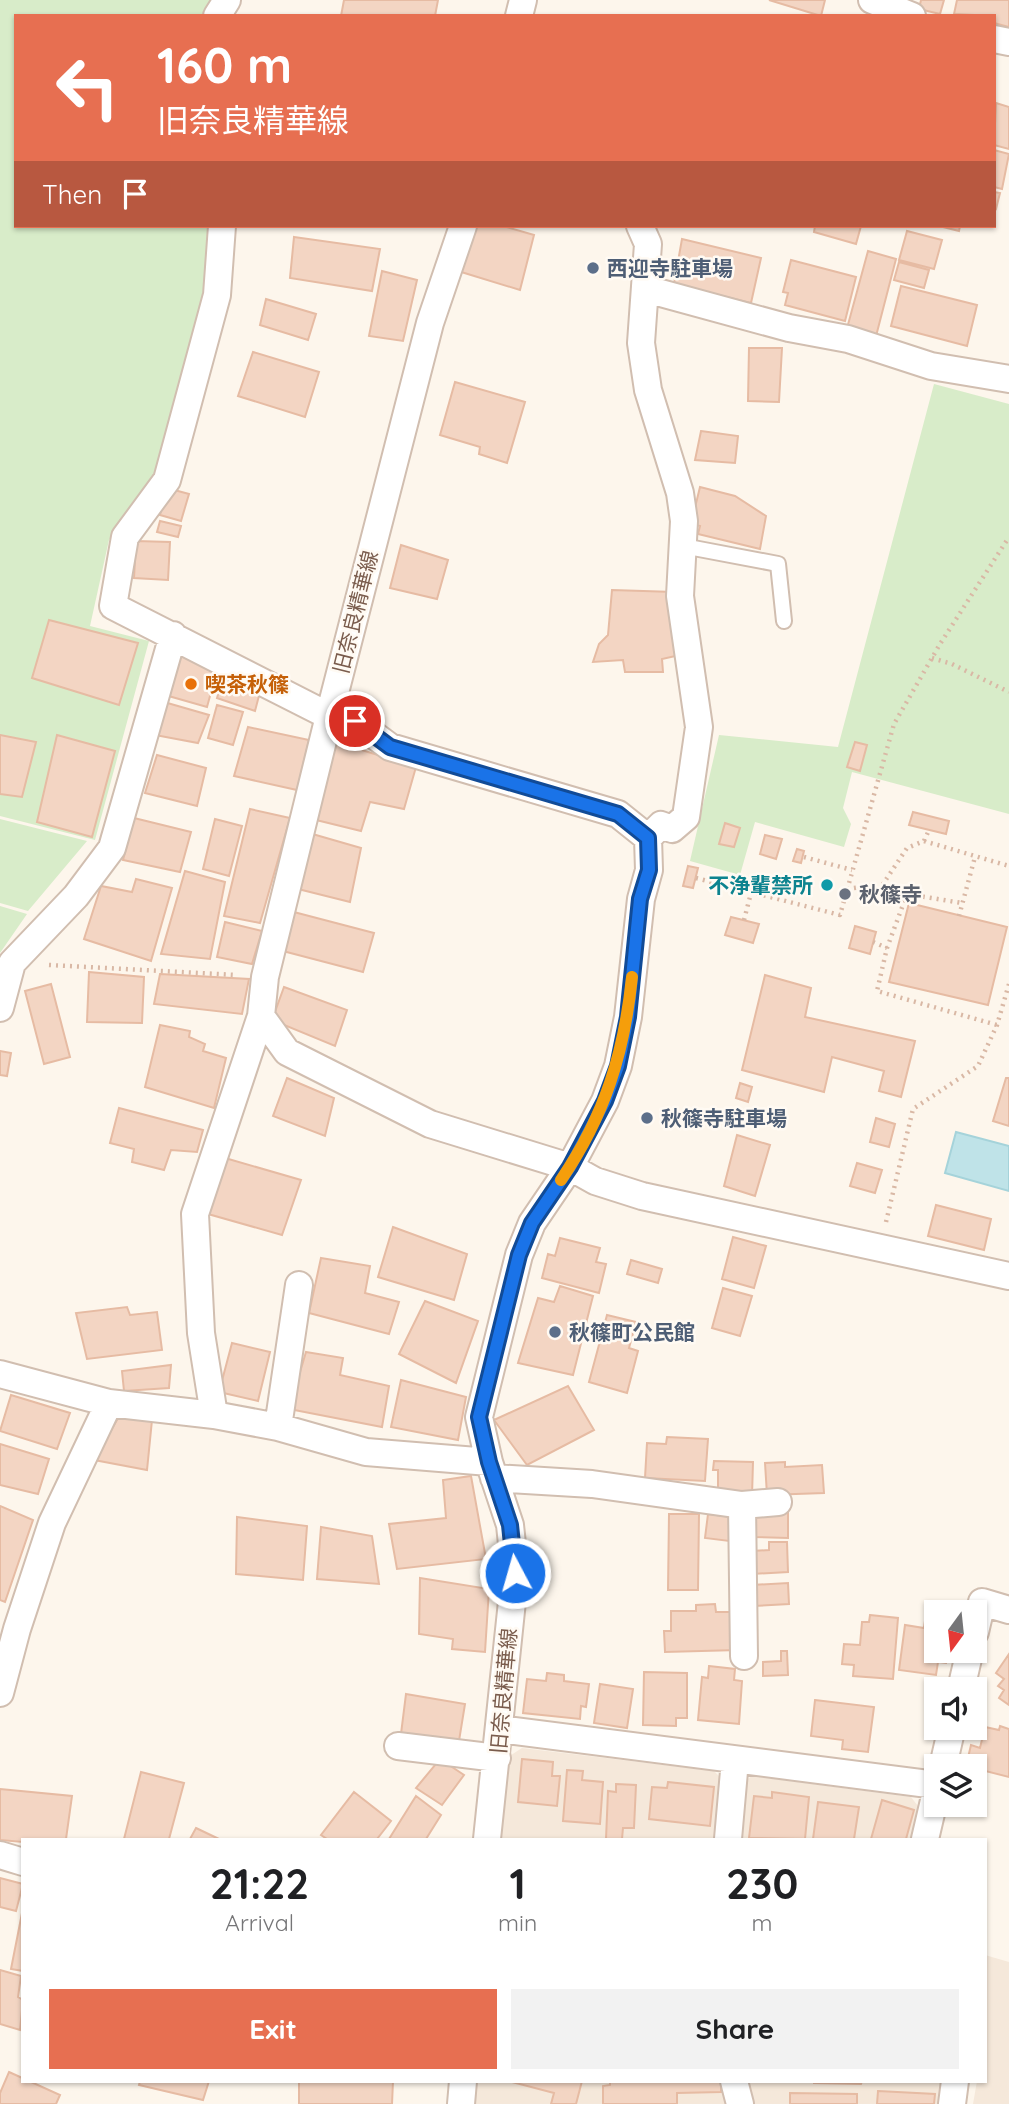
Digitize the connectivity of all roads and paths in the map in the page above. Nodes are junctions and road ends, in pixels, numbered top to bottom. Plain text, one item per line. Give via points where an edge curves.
1 (872, 0) edge
2 (907, 14) edge
3 (222, 228) edge
4 (462, 228) edge
5 (641, 228) edge
6 (646, 289) junction
7 (1009, 379) edge
8 (1009, 537) edge
9 (683, 546) junction
10 (784, 621) dead end
11 (173, 635) junction
12 (932, 658) junction
13 (1009, 692) edge
14 (329, 716) junction
15 (929, 830) dead end
16 (648, 838) junction
17 (924, 841) junction
18 (804, 857) dead end
19 (975, 857) junction
20 (1009, 866) edge
21 (852, 870) junction
22 (695, 878) dead end
23 (883, 884) junction
24 (847, 889) junction
25 (751, 893) junction
26 (906, 894) junction
27 (962, 903) junction
28 (959, 916) dead end
29 (744, 920) dead end
30 (873, 942) dead end
31 (887, 948) junction
32 (12, 963) junction
33 (265, 977) junction
34 (1009, 984) edge
35 (0, 1008) edge
36 (261, 1016) junction
37 (997, 1025) junction
38 (570, 1167) junction
39 (879, 1246) junction
40 (1009, 1276) edge
41 (299, 1285) dead end
42 (0, 1374) edge
43 (109, 1403) junction
44 (214, 1415) junction
45 (278, 1427) junction
46 (491, 1470) junction
47 (778, 1502) dead end
48 (742, 1505) junction
49 (987, 1603) edge
50 (1009, 1610) edge
51 (8, 1628) edge
52 (744, 1656) dead end
53 (0, 1693) edge
54 (499, 1729) junction
55 (398, 1746) dead end
56 (497, 1758) junction
57 (735, 1760) junction
58 (924, 1784) edge
59 (930, 1817) edge
60 (487, 1838) edge
61 (728, 1838) edge
62 (925, 1838) edge
63 (0, 1855) edge
64 (21, 1861) edge
65 (463, 2083) edge
66 (735, 2083) edge
67 (955, 2083) edge
68 (461, 2104) edge
69 (740, 2104) edge
70 (952, 2104) edge

1 - 2 street
3 - 11 street via 217,295 167,480 125,537 113,606
4 - 14 street, 旧奈良精華線 via 430,323
5 - 6 street via 648,244
6 - 7 street via 848,339 931,366
6 - 9 street via 643,355 648,390 680,493
8 - 12 path
9 - 10 lane via 778,564
9 - 16 street via 680,596 699,727 693,786 686,817 672,829 661,825
11 - 14 street
11 - 32 street via 112,849 76,896
12 - 13 path
12 - 21 path via 894,724
14 - 16 street via 355,721 390,747 618,814
14 - 33 street, 旧奈良精華線
15 - 17 path
16 - 38 street, 旧奈良精華線 via 649,870 640,899 628,1017 618,1066
17 - 19 path
17 - 23 path via 907,848
18 - 21 path
19 - 20 path
19 - 27 path
21 - 24 path
22 - 25 path
23 - 24 path
23 - 26 path
24 - 25 path via 840,915
25 - 29 path
26 - 27 path
26 - 31 path
27 - 28 path
30 - 31 path
31 - 37 path via 877,991
32 - 33 path
32 - 35 street
33 - 36 street, 旧奈良精華線
34 - 37 path
36 - 38 street via 287,1052 430,1124
36 - 44 street, 旧奈良精華線 via 195,1214 201,1334
37 - 39 path via 978,1066 914,1110
38 - 39 street via 642,1196
38 - 46 street, 旧奈良精華線 via 532,1223 519,1255 479,1417
39 - 40 street
41 - 45 street
42 - 43 street
43 - 44 street
43 - 51 street
44 - 45 street
45 - 46 street via 366,1452
46 - 48 street
46 - 54 street, 旧奈良精華線 via 510,1525 515,1573
47 - 48 street
48 - 52 street
49 - 50 street
51 - 53 street
54 - 56 street, 旧奈良精華線
54 - 57 street
55 - 56 street
56 - 60 street, 旧奈良精華線
57 - 58 street
57 - 61 street
59 - 62 street
63 - 64 street
65 - 68 street
66 - 69 street
67 - 70 street

